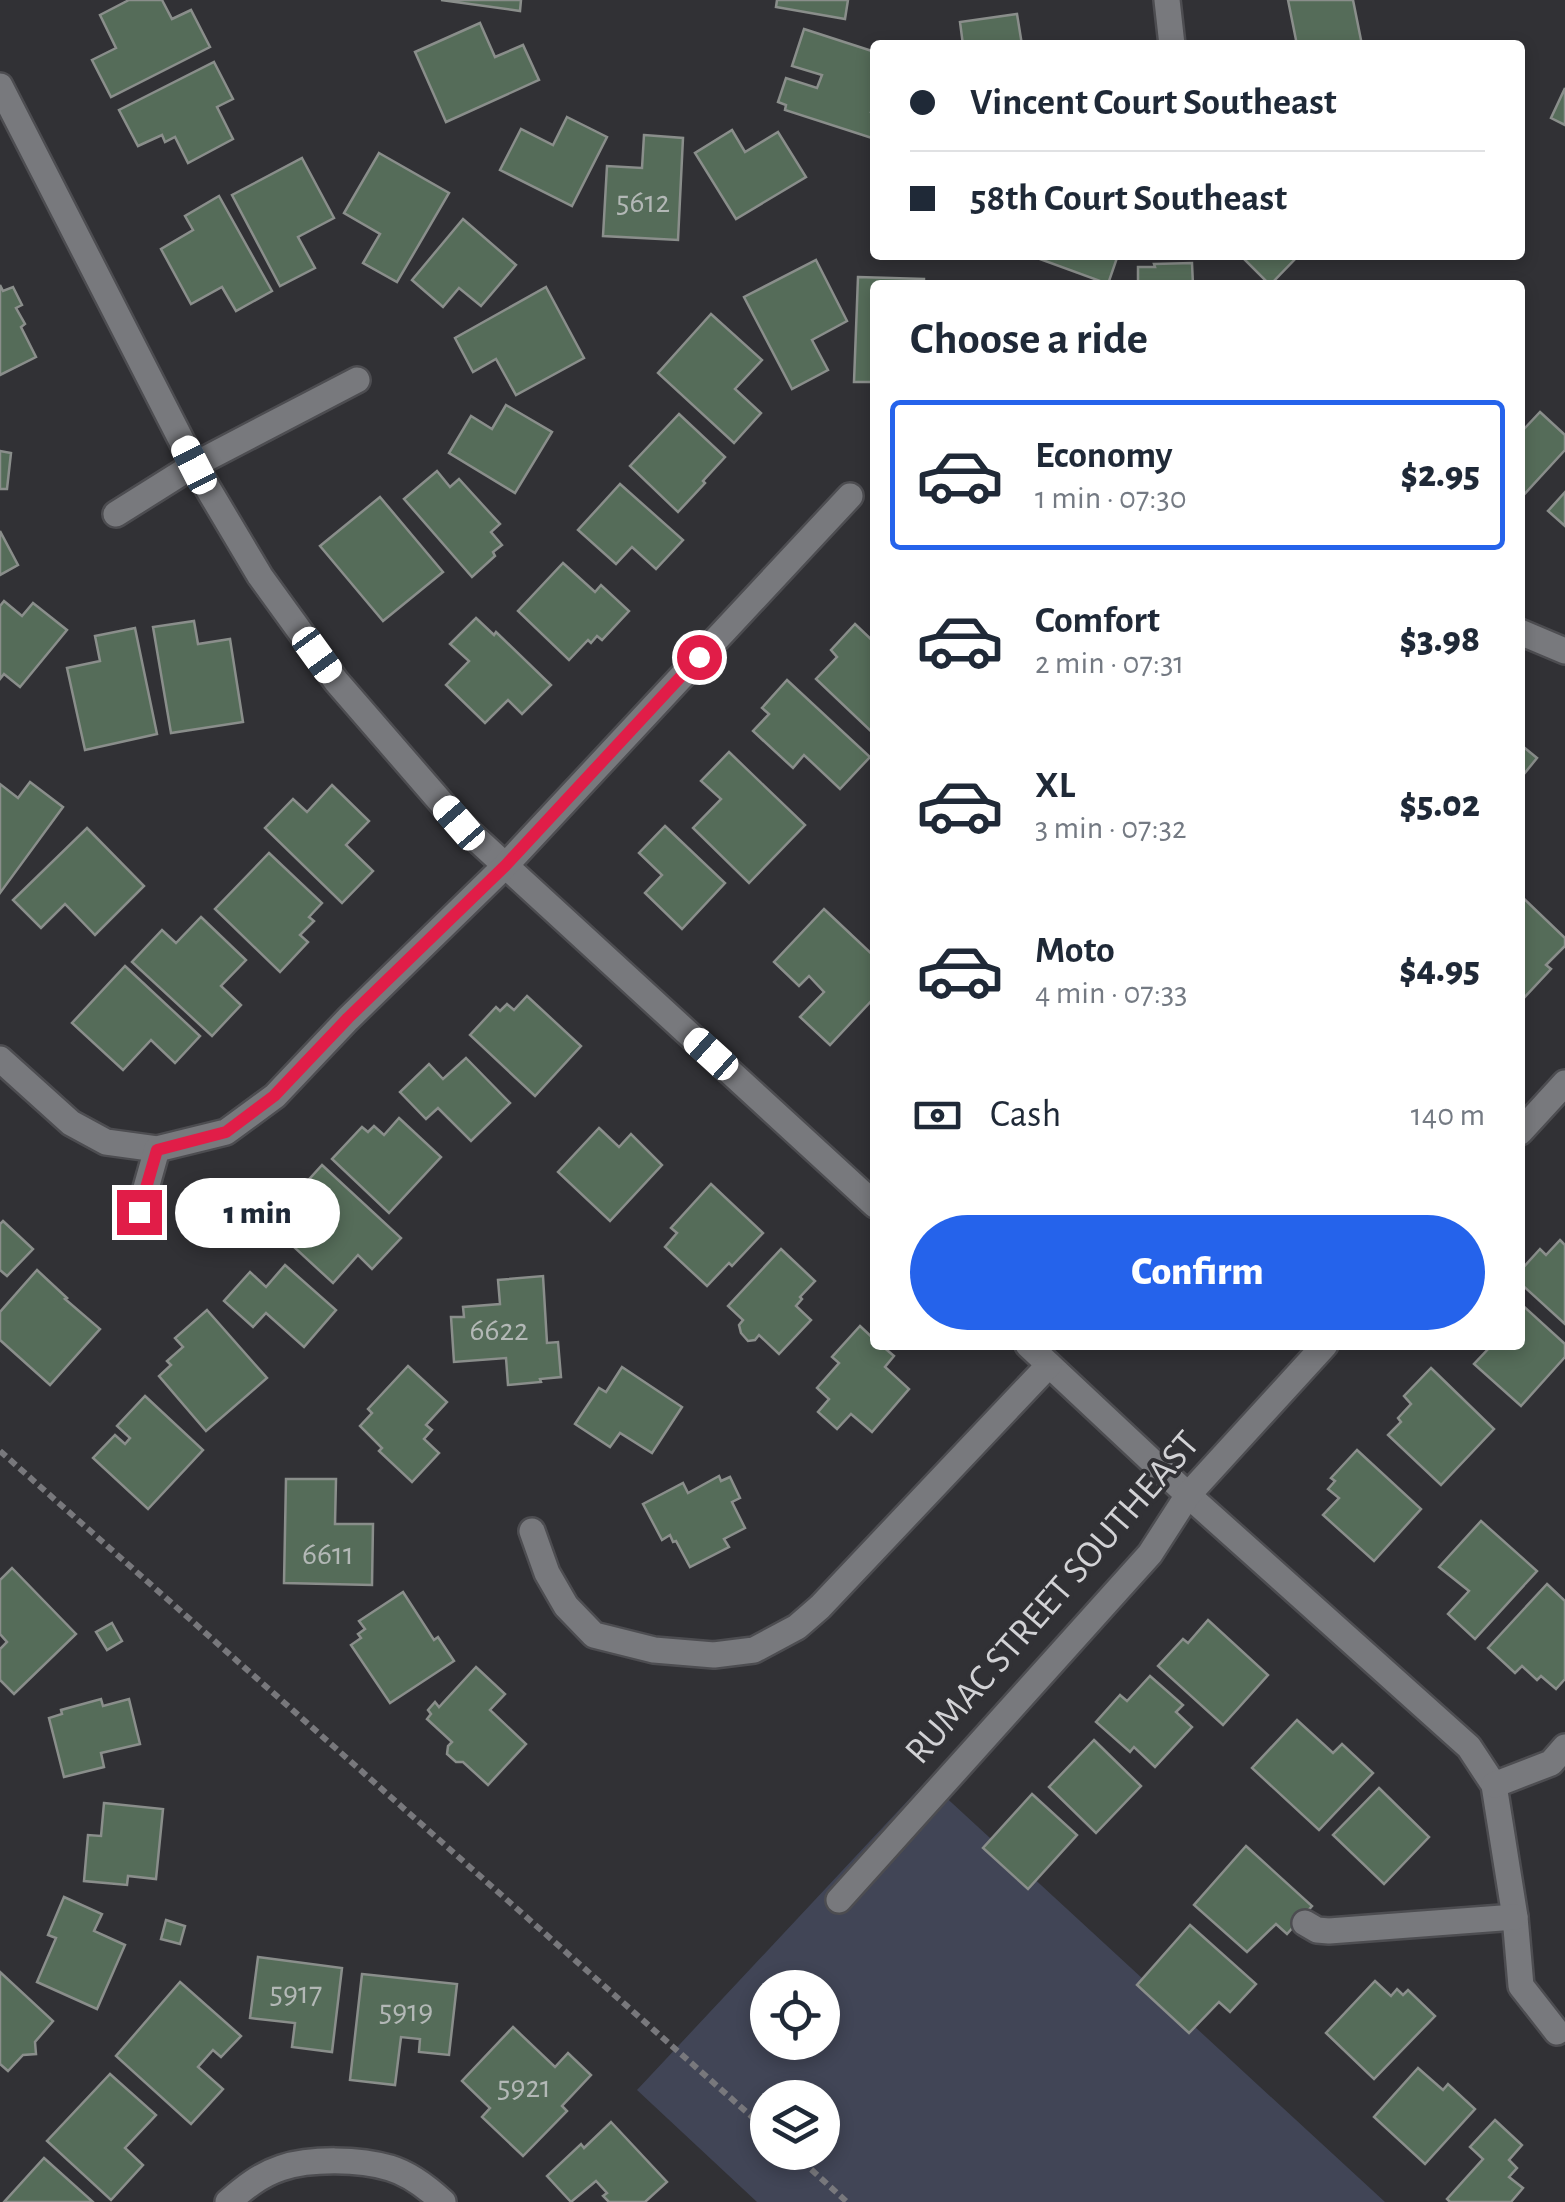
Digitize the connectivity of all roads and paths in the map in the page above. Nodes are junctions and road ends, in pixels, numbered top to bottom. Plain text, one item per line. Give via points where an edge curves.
1 (1167, 0) edge
2 (1171, 40) edge
3 (0, 86) edge
4 (357, 380) dead end
5 (194, 465) junction
6 (850, 496) dead end
7 (116, 514) dead end
8 (1525, 634) edge
9 (1565, 651) edge
10 (506, 865) junction
11 (0, 1059) edge
12 (1565, 1083) edge
13 (1525, 1127) edge
14 (157, 1150) junction
15 (870, 1199) edge
16 (139, 1212) dead end
17 (1033, 1350) edge
18 (1320, 1350) edge
19 (1049, 1365) junction
20 (0, 1451) edge
21 (1188, 1495) junction
22 (532, 1531) dead end
23 (1565, 1747) edge
24 (1494, 1785) junction
25 (840, 1900) dead end
26 (1514, 1917) junction
27 (1305, 1923) dead end
28 (1556, 2032) dead end
29 (750, 2115) edge
30 (812, 2170) edge
31 (228, 2202) edge
32 (444, 2202) edge
33 (847, 2202) edge

1 - 2 street
3 - 5 street
4 - 5 street
5 - 7 street
5 - 10 street via 260,576 336,681 459,823
6 - 10 street
8 - 9 street
10 - 14 street via 274,1096 226,1132
10 - 15 street
11 - 14 street via 71,1123 106,1142
12 - 13 street
14 - 16 street
17 - 19 street
18 - 21 street, RUMAC STREET SOUTHEAST
19 - 21 street
19 - 22 street via 820,1607 754,1650 654,1650 594,1635 566,1606
20 - 29 path
21 - 24 street via 1469,1747
21 - 25 street, RUMAC STREET SOUTHEAST via 1150,1554
23 - 24 street via 1551,1763
24 - 26 street
26 - 27 street via 1328,1931
26 - 28 street via 1521,1986
30 - 33 path
31 - 32 street via 281,2168 316,2161 392,2168

